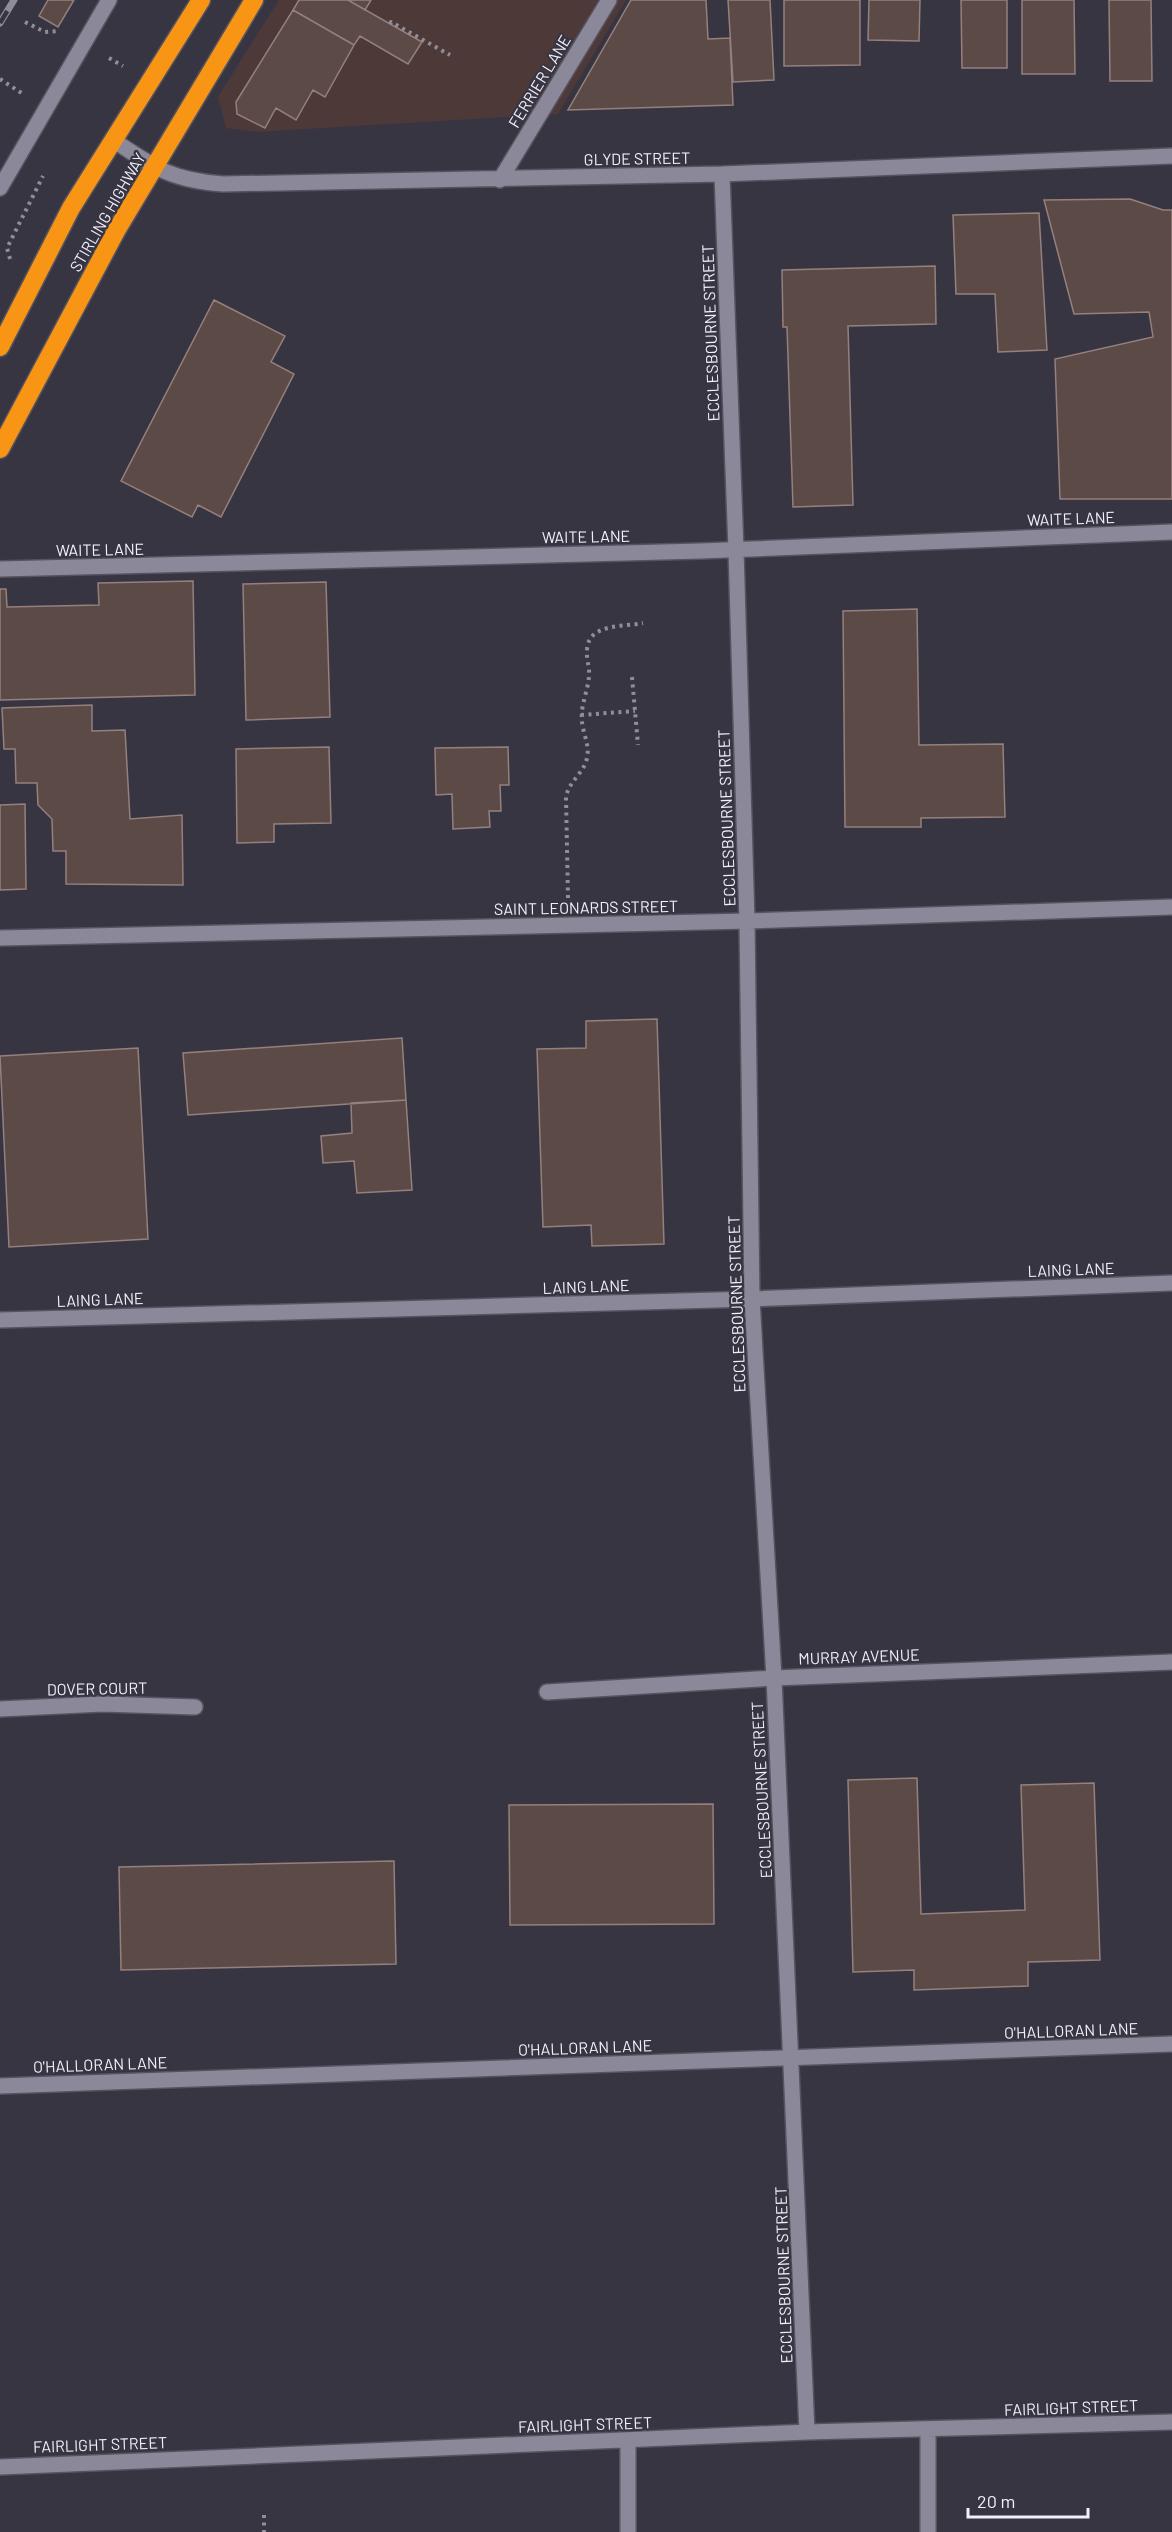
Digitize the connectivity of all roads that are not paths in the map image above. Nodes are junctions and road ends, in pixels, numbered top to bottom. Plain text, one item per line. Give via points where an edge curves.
1 (109, 0) edge
2 (201, 0) edge
3 (254, 0) edge
4 (609, 0) edge
5 (113, 140) junction
6 (1172, 156) edge
7 (155, 168) junction
8 (722, 174) junction
9 (500, 180) junction
10 (0, 188) edge
11 (0, 347) edge
12 (0, 448) edge
13 (1172, 532) edge
14 (736, 550) junction
15 (0, 569) edge
16 (1172, 907) edge
17 (747, 921) junction
18 (0, 938) edge
19 (1172, 1283) edge
20 (752, 1299) junction
21 (0, 1320) edge
22 (1172, 1662) edge
23 (774, 1678) junction
24 (547, 1692) dead end
25 (195, 1707) dead end
26 (0, 1709) edge
27 (1172, 2044) edge
28 (791, 2058) junction
29 (0, 2086) edge
30 (1172, 2422) edge
31 (928, 2429) junction
32 (807, 2432) junction
33 (628, 2440) junction
34 (0, 2467) edge
35 (628, 2532) edge
36 (928, 2532) edge

1 - 10 street
2 - 5 highway, STIRLING HIGHWAY
3 - 7 highway, STIRLING HIGHWAY
4 - 9 street, FERRIER LANE
5 - 7 street, GLYDE STREET
5 - 11 highway, STIRLING HIGHWAY via 71,208
6 - 8 street, GLYDE STREET
7 - 9 street, GLYDE STREET via 192,182 223,184
7 - 12 highway, STIRLING HIGHWAY via 116,231
8 - 9 street, GLYDE STREET
8 - 14 street, ECCLESBOURNE STREET
13 - 14 street, WAITE LANE
14 - 15 street, WAITE LANE
14 - 17 street, ECCLESBOURNE STREET
16 - 17 street, SAINT LEONARDS STREET
17 - 18 street, SAINT LEONARDS STREET
17 - 20 street, ECCLESBOURNE STREET
19 - 20 street, LAING LANE
20 - 21 street, LAING LANE
20 - 23 street, ECCLESBOURNE STREET
22 - 23 street, MURRAY AVENUE
23 - 24 street, MURRAY AVENUE
23 - 28 street, ECCLESBOURNE STREET
25 - 26 street, DOVER COURT via 102,1704
27 - 28 street, O'HALLORAN LANE
28 - 29 street, O'HALLORAN LANE
28 - 32 street, ECCLESBOURNE STREET
30 - 31 street, FAIRLIGHT STREET
31 - 32 street, FAIRLIGHT STREET
31 - 36 street
32 - 33 street, FAIRLIGHT STREET
33 - 34 street, FAIRLIGHT STREET
33 - 35 street

